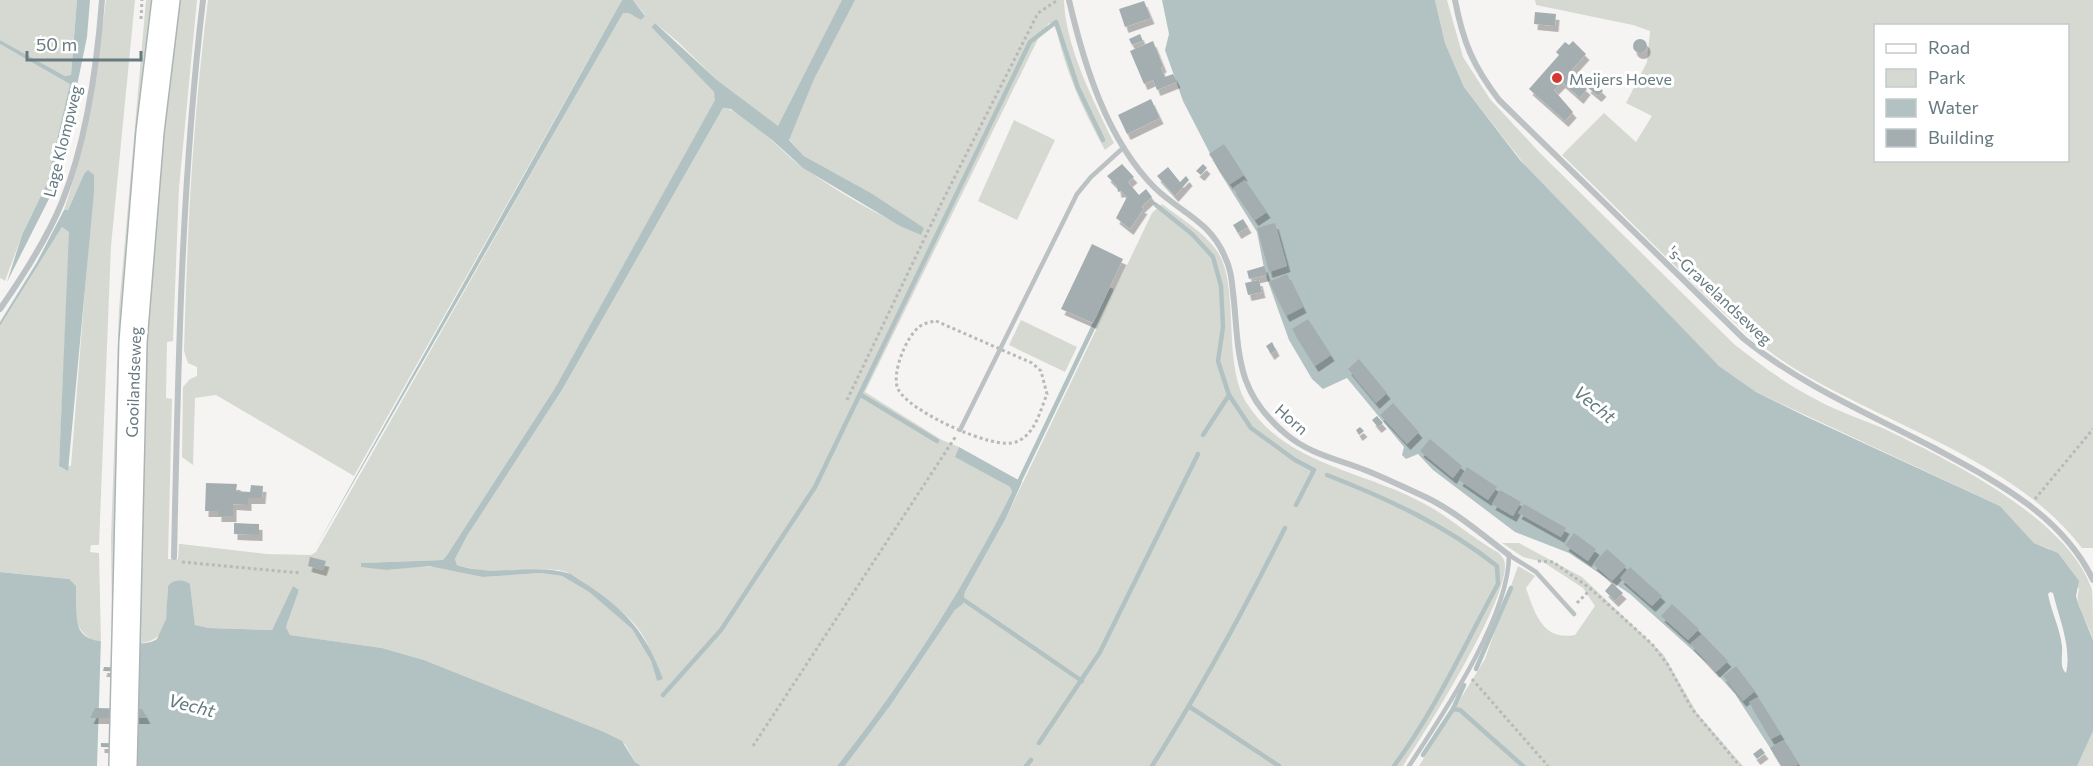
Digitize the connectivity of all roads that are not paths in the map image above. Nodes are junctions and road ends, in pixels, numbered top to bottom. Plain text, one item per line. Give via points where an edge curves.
1 (102, 0) edge
2 (166, 0) edge
3 (203, 0) edge
4 (1069, 0) edge
5 (1455, 0) edge
6 (1124, 147) junction
7 (0, 309) edge
8 (960, 430) road end
9 (1509, 555) junction
10 (174, 557) road end
11 (2093, 580) edge
12 (1572, 612) road end
13 (123, 766) edge
14 (1409, 766) edge

1 - 7 street, Lage Klompweg via 89,98 67,186 50,227
2 - 13 main road, Gooilandseweg via 150,132 133,342
3 - 10 street via 184,201
4 - 6 street, Horn via 1082,55
5 - 11 street, 's-Gravelandseweg via 1471,60 1500,100 1744,339 1767,358 1816,387 1973,469 2030,505 2066,538
6 - 8 lane via 1077,194
6 - 9 street, Horn via 1156,189 1217,238 1232,279 1241,370 1251,394 1269,419 1310,451 1365,470 1432,501 1462,518
9 - 12 lane via 1536,572
9 - 14 lane via 1500,600 1468,674

